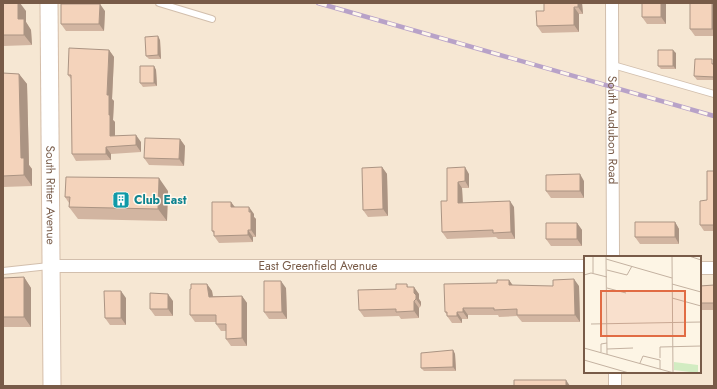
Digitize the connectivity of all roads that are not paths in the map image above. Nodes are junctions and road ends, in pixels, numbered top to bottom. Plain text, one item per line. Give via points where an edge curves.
1 (49, 3) edge
2 (159, 3) edge
3 (612, 3) edge
4 (212, 19) dead end
5 (612, 65) junction
6 (714, 94) edge
7 (613, 256) edge
8 (51, 266) junction
9 (584, 266) edge
10 (701, 268) edge
11 (714, 268) edge
12 (3, 270) edge
13 (615, 373) edge
14 (52, 386) edge
15 (615, 386) edge

1 - 8 street, South Ritter Avenue
2 - 4 lane
3 - 5 street, South Audubon Road
5 - 6 lane
5 - 7 street, South Audubon Road
8 - 9 street, East Greenfield Avenue
8 - 12 lane
8 - 14 street, South Ritter Avenue
10 - 11 street
13 - 15 street

